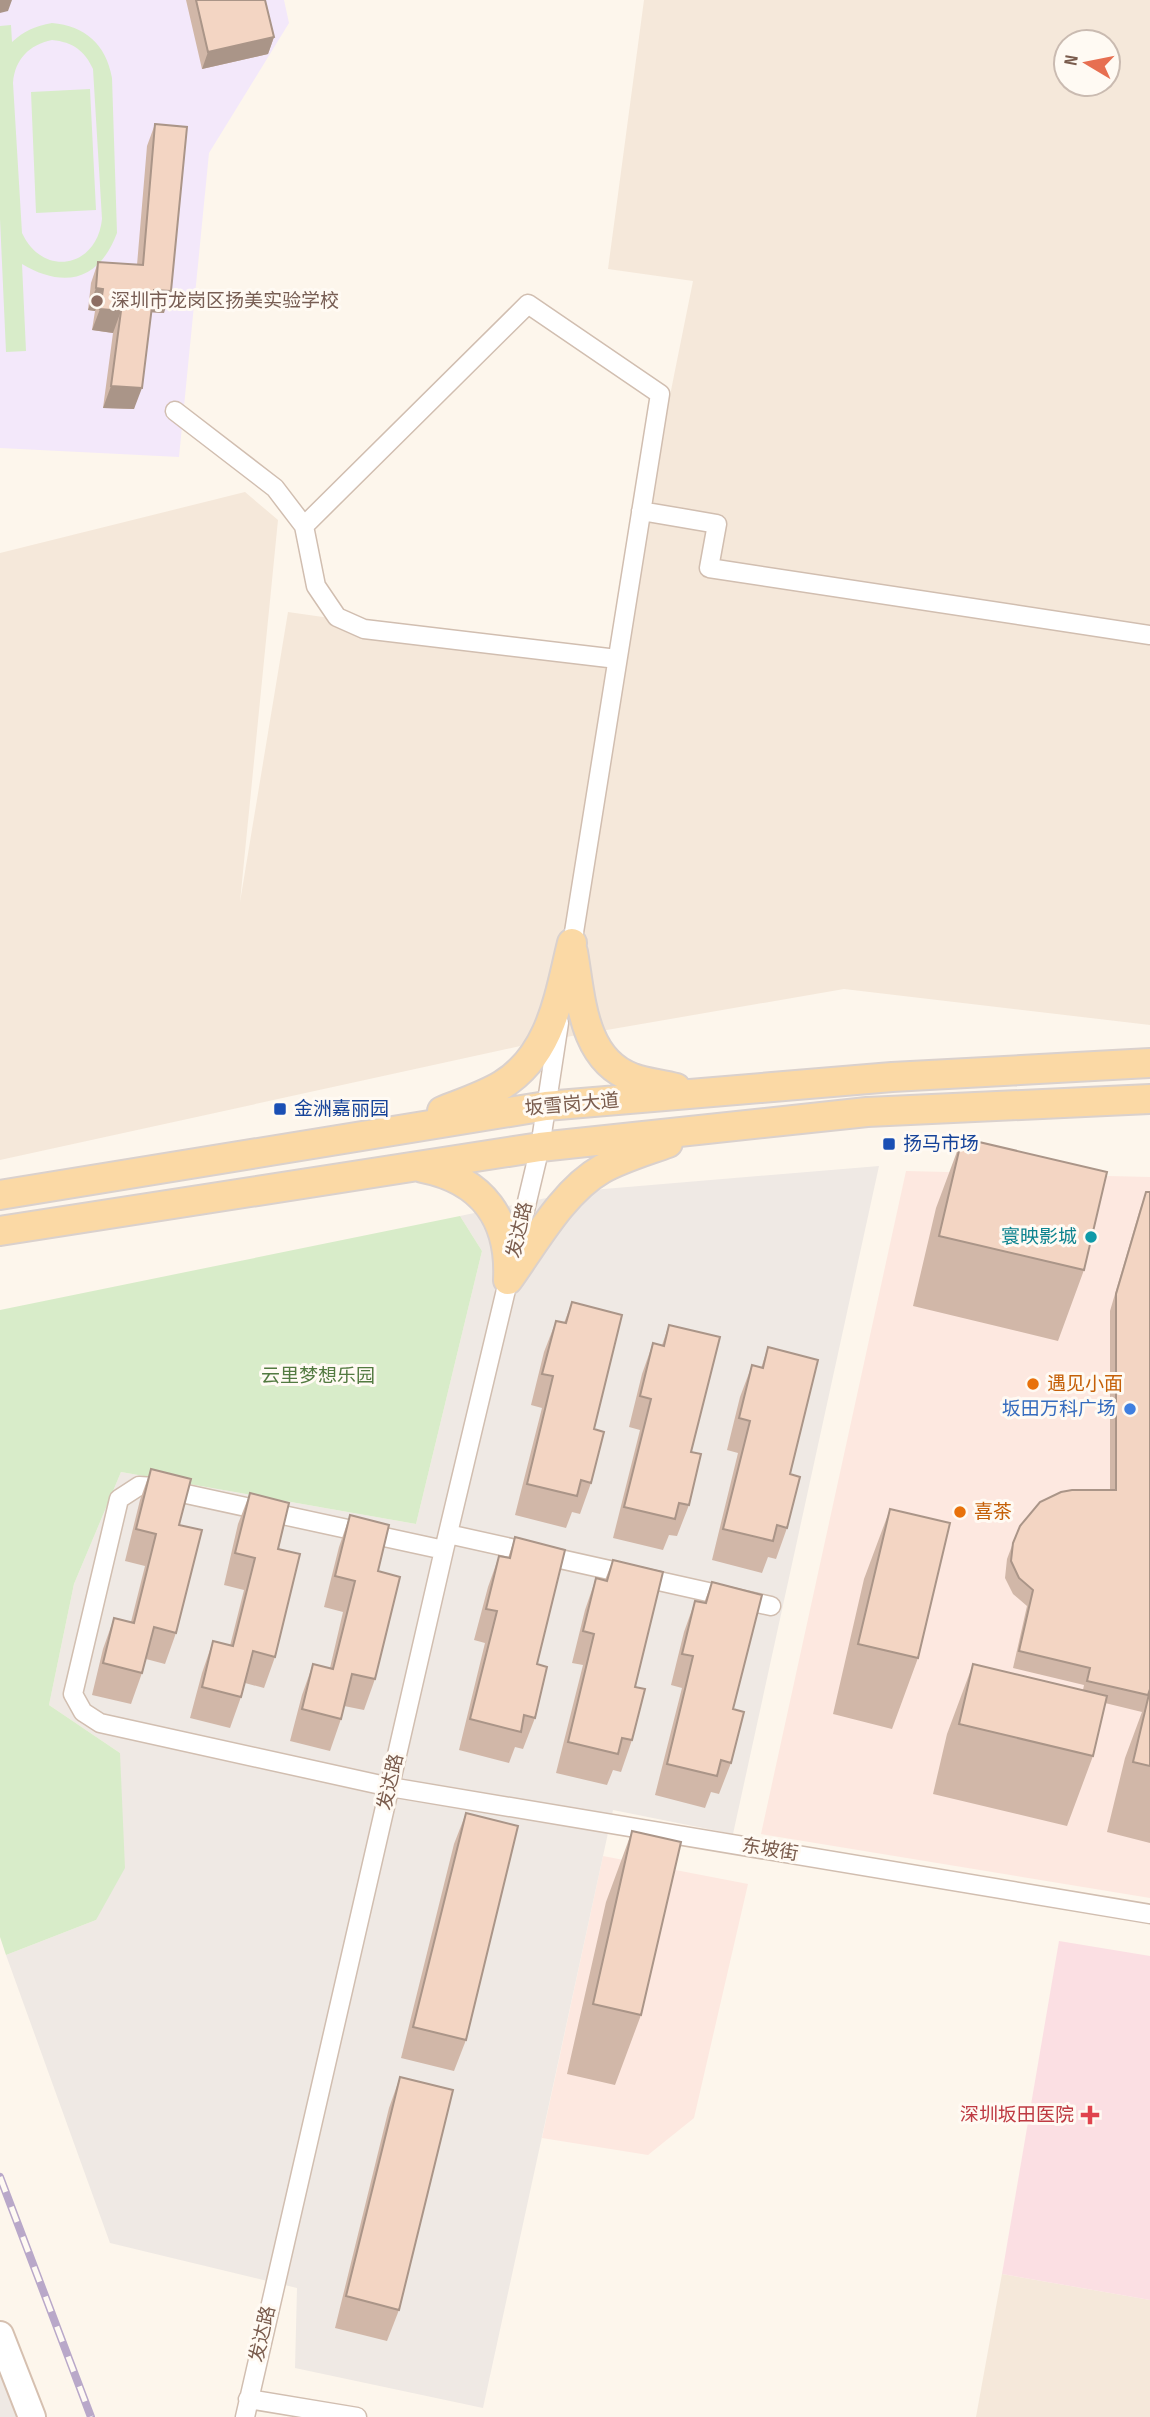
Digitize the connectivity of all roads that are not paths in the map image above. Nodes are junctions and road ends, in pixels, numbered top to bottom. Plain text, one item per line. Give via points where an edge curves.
1 (175, 411) dead end
2 (641, 511) junction
3 (304, 526) junction
4 (1150, 635) edge
5 (617, 659) junction
6 (572, 943) junction
7 (1150, 1063) edge
8 (703, 1094) junction
9 (1150, 1099) edge
10 (546, 1106) junction
11 (398, 1129) junction
12 (704, 1129) junction
13 (540, 1147) junction
14 (398, 1168) junction
15 (0, 1195) edge
16 (0, 1231) edge
17 (508, 1280) junction
18 (446, 1542) junction
19 (771, 1606) dead end
20 (390, 1787) junction
21 (1150, 1914) edge
22 (0, 2334) edge
23 (247, 2408) edge
24 (32, 2417) edge
25 (357, 2417) edge

1 - 3 street via 275,488
2 - 3 street, 发达路 via 660,394 528,303
2 - 4 street via 717,524 709,568
2 - 5 street, 发达路
3 - 5 street via 316,586 337,617 364,629
5 - 6 street, 发达路
6 - 8 main road via 587,1029 599,1051 632,1078
6 - 10 street, 发达路
6 - 11 main road via 553,1020 524,1067 502,1085
7 - 8 main road, 坂雪岗大道 via 892,1077
8 - 10 main road, 坂雪岗大道
9 - 12 main road, 坂雪岗大道 via 867,1112
10 - 11 main road, 坂雪岗大道
10 - 13 street, 发达路
11 - 15 main road, 坂雪岗大道
12 - 13 main road, 坂雪岗大道
12 - 17 main road via 588,1178 567,1199
13 - 14 main road, 坂雪岗大道
13 - 17 street, 发达路
14 - 16 main road, 坂雪岗大道
14 - 17 main road via 443,1172 482,1196 505,1235
17 - 18 street, 发达路
18 - 19 street
18 - 20 street, 发达路
18 - 20 street, 东坡街 via 139,1486 119,1499 73,1694 83,1712 100,1723
20 - 21 street, 东坡街
20 - 23 street, 发达路
22 - 24 street
23 - 25 street

